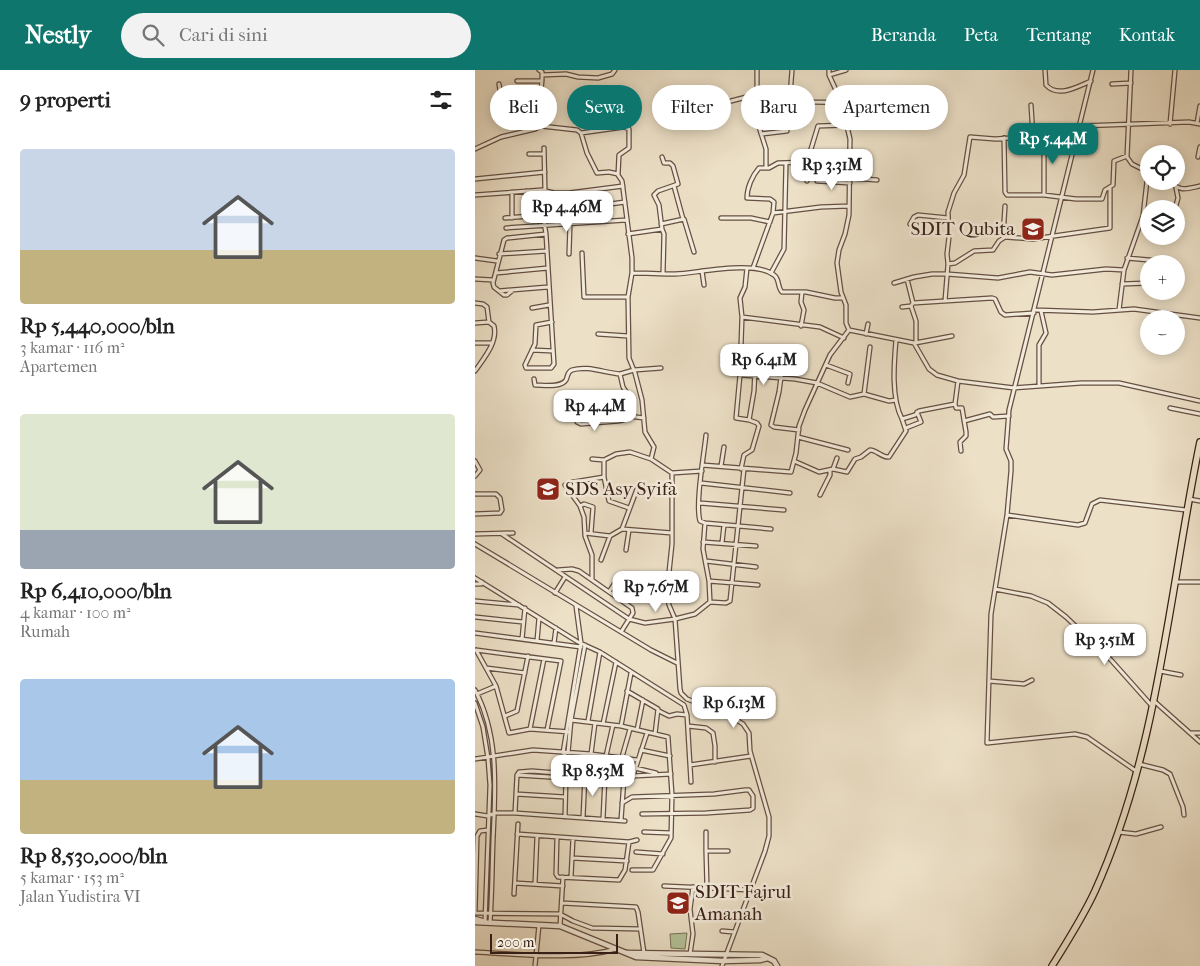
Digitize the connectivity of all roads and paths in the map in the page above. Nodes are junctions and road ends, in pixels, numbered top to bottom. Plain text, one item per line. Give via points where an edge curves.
1 (539, 70) edge
2 (615, 70) edge
3 (757, 70) edge
4 (792, 70) edge
5 (846, 70) edge
6 (1045, 70) edge
7 (1093, 70) edge
8 (1131, 70) edge
9 (1175, 70) edge
10 (567, 72) edge
11 (829, 72) edge
12 (542, 75) junction
13 (517, 81) dead end
14 (542, 81) junction
15 (1091, 81) junction
16 (1131, 83) junction
17 (1112, 84) dead end
18 (542, 85) edge
19 (758, 85) edge
20 (791, 85) edge
21 (835, 85) edge
22 (741, 98) edge
23 (731, 101) dead end
24 (1031, 105) dead end
25 (1200, 106) edge
26 (1198, 123) edge
27 (1128, 124) junction
28 (1170, 124) junction
29 (825, 126) edge
30 (1080, 126) junction
31 (557, 128) edge
32 (531, 130) edge
33 (760, 130) edge
34 (848, 130) edge
35 (787, 132) dead end
36 (581, 133) junction
37 (761, 134) junction
38 (1077, 134) junction
39 (1033, 136) junction
40 (1044, 136) junction
41 (1004, 138) junction
42 (1200, 146) edge
43 (544, 148) dead end
44 (475, 149) edge
45 (529, 154) dead end
46 (544, 154) junction
47 (1127, 156) junction
48 (662, 157) dead end
49 (1198, 157) dead end
50 (810, 162) junction
51 (850, 162) junction
52 (786, 163) junction
53 (867, 163) dead end
54 (1140, 167) edge
55 (766, 168) junction
56 (545, 172) junction
57 (618, 175) junction
58 (850, 178) junction
59 (475, 179) edge
60 (877, 180) dead end
61 (807, 181) dead end
62 (817, 181) dead end
63 (850, 183) junction
64 (623, 186) junction
65 (674, 186) junction
66 (1200, 186) edge
67 (1110, 187) junction
68 (1185, 189) edge
69 (1147, 190) edge
70 (526, 191) junction
71 (545, 191) junction
72 (512, 192) junction
73 (565, 193) junction
74 (475, 195) edge
75 (1045, 195) junction
76 (1062, 197) junction
77 (625, 202) junction
78 (849, 206) junction
79 (1005, 206) dead end
80 (581, 208) dead end
81 (566, 211) dead end
82 (784, 213) junction
83 (773, 214) junction
84 (543, 215) junction
85 (527, 216) junction
86 (505, 218) dead end
87 (512, 218) junction
88 (721, 218) dead end
89 (948, 218) junction
90 (683, 219) junction
91 (626, 220) junction
92 (770, 222) junction
93 (570, 224) junction
94 (661, 224) junction
95 (910, 224) dead end
96 (545, 225) junction
97 (506, 228) dead end
98 (662, 229) junction
99 (546, 234) junction
100 (628, 234) junction
101 (1051, 236) junction
102 (1003, 238) junction
103 (547, 251) junction
104 (694, 252) dead end
105 (582, 253) dead end
106 (499, 254) junction
107 (569, 254) dead end
108 (475, 258) edge
109 (1127, 258) junction
110 (1140, 259) edge
111 (497, 261) junction
112 (948, 264) junction
113 (547, 268) junction
114 (747, 268) junction
115 (753, 268) junction
116 (1124, 270) junction
117 (702, 272) junction
118 (496, 273) junction
119 (632, 273) junction
120 (771, 273) junction
121 (663, 274) junction
122 (947, 274) junction
123 (1043, 274) junction
124 (475, 279) edge
125 (907, 279) junction
126 (493, 280) junction
127 (894, 283) dead end
128 (1140, 283) edge
129 (1122, 284) junction
130 (704, 286) dead end
131 (548, 287) junction
132 (803, 292) junction
133 (628, 297) junction
134 (843, 298) junction
135 (945, 301) junction
136 (475, 303) edge
137 (549, 305) junction
138 (912, 305) junction
139 (532, 308) dead end
140 (903, 308) dead end
141 (1119, 310) junction
142 (1034, 311) junction
143 (1041, 311) junction
144 (742, 317) junction
145 (1200, 318) edge
146 (489, 322) junction
147 (552, 322) junction
148 (475, 323) edge
149 (868, 324) dead end
150 (801, 326) junction
151 (849, 330) junction
152 (598, 334) dead end
153 (865, 334) junction
154 (628, 336) junction
155 (951, 336) dead end
156 (844, 338) junction
157 (896, 340) junction
158 (915, 342) junction
159 (475, 343) edge
160 (492, 343) junction
161 (741, 347) junction
162 (870, 347) dead end
163 (532, 350) junction
164 (553, 351) junction
165 (783, 355) dead end
166 (475, 362) edge
167 (481, 362) junction
168 (826, 365) junction
169 (661, 368) dead end
170 (634, 370) junction
171 (475, 371) edge
172 (620, 374) junction
173 (741, 375) junction
174 (755, 376) junction
175 (781, 378) junction
176 (534, 379) dead end
177 (958, 381) junction
178 (848, 383) dead end
179 (817, 384) junction
180 (1039, 386) junction
181 (1014, 388) junction
182 (864, 394) junction
183 (897, 400) junction
184 (1200, 401) edge
185 (955, 404) junction
186 (578, 407) dead end
187 (1170, 408) dead end
188 (917, 412) junction
189 (1200, 414) edge
190 (628, 416) junction
191 (1009, 416) junction
192 (644, 418) junction
193 (902, 419) junction
194 (749, 420) junction
195 (964, 421) junction
196 (906, 428) junction
197 (799, 430) junction
198 (706, 435) dead end
199 (798, 437) junction
200 (1200, 442) edge
201 (723, 448) dead end
202 (848, 450) dead end
203 (961, 451) dead end
204 (837, 458) dead end
205 (591, 459) dead end
206 (651, 459) junction
207 (604, 460) junction
208 (475, 461) edge
209 (794, 461) junction
210 (702, 464) junction
211 (721, 466) junction
212 (742, 469) junction
213 (832, 469) junction
214 (702, 471) junction
215 (672, 473) junction
216 (475, 476) edge
217 (604, 478) junction
218 (701, 483) junction
219 (742, 488) junction
220 (637, 489) dead end
221 (790, 493) dead end
222 (475, 494) edge
223 (820, 495) dead end
224 (1189, 499) junction
225 (1200, 500) edge
226 (699, 503) junction
227 (580, 506) junction
228 (739, 507) junction
229 (629, 508) junction
230 (784, 510) dead end
231 (1187, 510) junction
232 (475, 514) edge
233 (1007, 515) junction
234 (705, 523) junction
235 (724, 525) junction
236 (738, 526) junction
237 (622, 529) junction
238 (771, 529) dead end
239 (629, 530) junction
240 (513, 533) dead end
241 (585, 533) junction
242 (591, 533) junction
243 (672, 533) junction
244 (475, 534) edge
245 (502, 534) junction
246 (610, 536) junction
247 (703, 542) junction
248 (722, 543) junction
249 (475, 544) edge
250 (736, 545) junction
251 (756, 546) dead end
252 (626, 550) dead end
253 (601, 560) dead end
254 (706, 561) junction
255 (734, 564) junction
256 (756, 567) dead end
257 (557, 571) junction
258 (566, 576) junction
259 (475, 578) edge
260 (591, 580) junction
261 (709, 581) junction
262 (482, 582) junction
263 (1175, 582) junction
264 (1200, 582) edge
265 (732, 583) junction
266 (475, 584) edge
267 (758, 585) dead end
268 (640, 589) dead end
269 (995, 589) junction
270 (667, 591) junction
271 (609, 592) junction
272 (555, 593) junction
273 (475, 601) edge
274 (710, 602) junction
275 (626, 604) junction
276 (519, 605) junction
277 (576, 606) junction
278 (525, 608) junction
279 (475, 617) edge
280 (539, 618) junction
281 (629, 619) junction
282 (675, 620) junction
283 (523, 622) junction
284 (556, 628) junction
285 (621, 632) junction
286 (475, 633) edge
287 (522, 639) junction
288 (537, 641) junction
289 (554, 643) junction
290 (582, 645) junction
291 (475, 650) edge
292 (601, 652) junction
293 (528, 656) junction
294 (544, 659) junction
295 (616, 662) junction
296 (677, 663) junction
297 (486, 668) junction
298 (1160, 671) junction
299 (631, 672) junction
300 (525, 674) junction
301 (1181, 675) dead end
302 (1032, 680) dead end
303 (989, 681) junction
304 (496, 686) junction
305 (627, 691) junction
306 (476, 692) edge
307 (643, 700) junction
308 (475, 703) edge
309 (1153, 703) junction
310 (659, 711) junction
311 (687, 715) junction
312 (505, 716) junction
313 (571, 720) junction
314 (588, 722) junction
315 (595, 723) junction
316 (603, 724) junction
317 (613, 725) junction
318 (621, 726) junction
319 (688, 726) junction
320 (530, 729) junction
321 (631, 729) junction
322 (547, 730) junction
323 (637, 730) junction
324 (568, 732) junction
325 (647, 733) junction
326 (1191, 733) junction
327 (1200, 733) edge
328 (655, 734) junction
329 (1200, 742) edge
330 (641, 750) junction
331 (565, 753) junction
332 (591, 754) junction
333 (495, 756) junction
334 (606, 756) junction
335 (670, 756) junction
336 (751, 756) junction
337 (488, 758) junction
338 (622, 758) junction
339 (475, 759) edge
340 (637, 760) junction
341 (715, 762) junction
342 (1139, 764) junction
343 (690, 765) junction
344 (635, 768) junction
345 (1137, 771) junction
346 (662, 774) junction
347 (671, 774) junction
348 (565, 775) junction
349 (585, 775) junction
350 (633, 776) junction
351 (605, 777) junction
352 (624, 778) junction
353 (691, 782) dead end
354 (516, 794) junction
355 (672, 795) junction
356 (565, 797) junction
357 (622, 804) junction
358 (495, 813) junction
359 (515, 813) junction
360 (672, 813) junction
361 (475, 814) edge
362 (642, 814) dead end
363 (1184, 814) dead end
364 (488, 816) junction
365 (565, 817) junction
366 (583, 818) junction
367 (603, 819) junction
368 (518, 824) dead end
369 (1161, 827) dead end
370 (488, 830) junction
371 (644, 832) dead end
372 (706, 832) dead end
373 (1118, 832) junction
374 (671, 833) junction
375 (517, 834) junction
376 (537, 836) junction
377 (557, 837) junction
378 (573, 838) junction
379 (637, 840) dead end
380 (629, 842) junction
381 (706, 851) junction
382 (636, 852) dead end
383 (728, 852) dead end
384 (663, 854) junction
385 (572, 858) junction
386 (627, 861) junction
387 (632, 870) dead end
388 (563, 877) junction
389 (571, 877) junction
390 (515, 883) junction
391 (535, 884) junction
392 (563, 886) junction
393 (664, 886) dead end
394 (693, 887) junction
395 (707, 887) junction
396 (751, 890) junction
397 (514, 894) dead end
398 (561, 903) junction
399 (475, 913) edge
400 (485, 913) junction
401 (491, 913) junction
402 (560, 914) junction
403 (475, 921) edge
404 (487, 922) junction
405 (539, 925) junction
406 (560, 926) junction
407 (639, 929) junction
408 (723, 931) dead end
409 (734, 932) junction
410 (617, 949) junction
411 (475, 952) edge
412 (690, 954) junction
413 (727, 954) junction
414 (536, 956) junction
415 (644, 956) junction
416 (768, 958) junction
417 (723, 963) edge
418 (535, 966) edge
419 (777, 966) edge
420 (1052, 966) edge

1 - 12 street
2 - 10 street via 598,78 578,77
3 - 19 street
4 - 20 street
5 - 11 street
6 - 15 street via 1046,85 1056,92
7 - 15 street
8 - 16 street
9 - 28 street
10 - 12 street
11 - 21 street
12 - 14 street
13 - 14 street
14 - 18 street
15 - 30 street
16 - 17 street
16 - 27 street
22 - 23 street
24 - 39 street
25 - 26 street
26 - 28 street
27 - 28 street
27 - 30 street
27 - 47 street
29 - 50 street via 818,126
30 - 38 street
31 - 36 street
32 - 44 street via 501,137
33 - 37 street
34 - 51 street
35 - 37 street
36 - 57 street via 597,173
36 - 57 street via 627,128 630,144 619,155
37 - 55 street via 766,149
38 - 40 street
38 - 76 street
39 - 40 street
39 - 41 street
40 - 75 street
41 - 75 street via 1005,193
41 - 89 street via 970,138 965,172 951,200
42 - 49 street
43 - 46 street
45 - 46 street
46 - 56 street
47 - 54 street via 1130,162
47 - 67 street via 1115,161
48 - 65 street via 664,163 670,162 673,166 677,182
50 - 52 street
50 - 61 street
51 - 53 street
51 - 58 street
52 - 55 street
52 - 82 street
55 - 83 street via 756,171 747,197 772,200
56 - 59 street
56 - 71 street
57 - 64 street
58 - 60 street
58 - 63 street
62 - 63 street
63 - 78 street
64 - 73 street
64 - 77 street
65 - 90 street
65 - 94 street via 655,194
66 - 68 street
67 - 76 street via 1101,199
67 - 101 street via 1111,228
69 - 109 street via 1143,216
70 - 71 street
70 - 72 street
70 - 85 street
71 - 73 street
71 - 84 street
72 - 74 street
72 - 87 street
73 - 81 street
75 - 76 street
76 - 101 street
77 - 80 street
77 - 91 street
78 - 82 street
78 - 134 street via 846,231 838,254 837,273
79 - 102 street
82 - 83 street
82 - 120 street via 784,249
83 - 92 street
84 - 85 street
84 - 96 street
85 - 87 street
86 - 87 street
88 - 92 street
89 - 95 street via 918,215
89 - 112 street
90 - 94 street
90 - 104 street
91 - 93 street
91 - 100 street
92 - 115 street
93 - 96 street
93 - 107 street
94 - 98 street
96 - 97 street
96 - 99 street
98 - 100 street
98 - 121 street via 665,237
99 - 103 street
99 - 106 street via 505,239
100 - 119 street
101 - 102 street
101 - 123 street
102 - 112 street via 993,250 971,252
103 - 106 street
103 - 113 street
105 - 133 street via 584,297
106 - 111 street
108 - 111 street
109 - 110 street
109 - 116 street
111 - 118 street
112 - 122 street
113 - 118 street
113 - 131 street
114 - 115 street
114 - 117 street
114 - 144 street via 741,296
115 - 120 street
116 - 123 street
116 - 129 street
117 - 121 street
117 - 130 street
118 - 126 street
119 - 121 street
119 - 133 street
120 - 132 street via 777,277 781,291
122 - 123 street via 998,278 1030,272
122 - 125 street
122 - 135 street
123 - 142 street
124 - 126 street
125 - 127 street
125 - 138 street
126 - 131 street via 493,285 505,296 513,290
128 - 129 street
129 - 141 street
131 - 137 street
132 - 134 street
132 - 150 street
133 - 154 street
134 - 151 street
135 - 138 street
135 - 142 street via 992,298 1005,315
136 - 146 street via 487,307
137 - 139 street
137 - 147 street
138 - 140 street
138 - 158 street
141 - 143 street
141 - 145 street
142 - 143 street
142 - 181 street
143 - 180 street via 1046,333 1039,345
144 - 150 street
144 - 161 street
146 - 148 street
146 - 160 street via 495,331
147 - 163 street via 536,325
147 - 164 street
149 - 153 street
150 - 156 street via 820,327
151 - 153 street
151 - 156 street
152 - 154 street
153 - 157 street
154 - 170 street via 630,362
155 - 158 street
156 - 168 street
157 - 158 street
157 - 183 street
158 - 177 street via 929,370
159 - 160 street
160 - 167 street
161 - 173 street
161 - 174 street via 756,348
162 - 182 street
163 - 164 street
163 - 164 street via 525,364 528,368 552,367
165 - 175 street
166 - 167 street
167 - 171 street
168 - 178 street via 850,374
168 - 179 street
169 - 170 street
170 - 172 street
170 - 192 street
172 - 176 street via 585,369 570,371 561,384 535,385
172 - 190 street via 629,396
173 - 174 street
173 - 194 street via 736,418
174 - 175 street
174 - 194 street
175 - 179 street
175 - 197 street via 771,425
177 - 181 street
177 - 185 street
179 - 182 street via 849,397
179 - 197 street
180 - 181 street
180 - 184 street via 1119,383
181 - 191 street
182 - 183 street
183 - 193 street
185 - 188 street
185 - 195 street via 956,408 963,408
186 - 190 street via 577,422 581,424 619,421
187 - 189 street
188 - 193 street
188 - 196 street via 921,422
190 - 192 street
191 - 195 street via 993,417 990,414
191 - 233 street via 1006,449 1011,471
192 - 206 street via 645,432 654,447
193 - 196 street
194 - 212 street via 759,426 752,450 744,455
195 - 203 street via 966,435 960,442
196 - 213 street via 888,458 870,450 855,459 847,472
197 - 199 street
198 - 210 street
199 - 202 street
199 - 209 street
200 - 224 main road
201 - 211 street
204 - 213 street
205 - 207 street
206 - 207 street via 630,452
206 - 215 street
207 - 217 street
208 - 216 street via 480,470
209 - 212 street via 789,473
209 - 213 street via 819,472
210 - 211 street
210 - 214 street
211 - 212 street
212 - 219 street
213 - 223 street
214 - 215 street
214 - 218 street
215 - 243 street
217 - 227 street via 565,484
217 - 229 street via 609,501
218 - 219 street
218 - 226 street
219 - 221 street
219 - 228 street
220 - 229 street
222 - 232 street via 494,494 500,498 502,510 501,513
224 - 225 street
224 - 231 main road
226 - 228 street
226 - 234 street via 700,520
227 - 241 street via 585,516
227 - 242 street via 593,507
228 - 230 street
228 - 236 street
229 - 237 street
231 - 233 street via 1100,500 1092,504 1085,523 1078,525
231 - 263 main road
233 - 269 street
234 - 235 street
234 - 247 street
235 - 236 street
235 - 248 street
236 - 238 street
236 - 250 street
237 - 239 street
237 - 246 street
239 - 243 street
239 - 252 street
240 - 245 street
241 - 242 street
241 - 260 street via 592,555
242 - 246 street
243 - 270 street
244 - 245 street
245 - 257 street
246 - 253 street
247 - 248 street
247 - 254 street
248 - 250 street
249 - 272 street
250 - 251 street
250 - 255 street
254 - 255 street
254 - 261 street
255 - 256 street
255 - 265 street
257 - 258 street
257 - 260 street via 577,570
258 - 272 street
258 - 281 street
259 - 262 street
260 - 271 street
261 - 265 street
261 - 274 street
262 - 266 street
262 - 276 street
263 - 264 street
263 - 298 main road
265 - 267 street
265 - 274 street via 729,602
268 - 270 street
269 - 303 street
269 - 309 street via 1048,603
270 - 282 street
271 - 275 street
271 - 275 street via 618,578 631,583 634,589
272 - 277 street
273 - 276 street
274 - 282 street via 695,614
275 - 281 street via 633,609
276 - 278 street
277 - 285 street
277 - 290 street
278 - 280 street
278 - 283 street
279 - 283 street
280 - 284 street
280 - 288 street
281 - 282 street via 641,623
281 - 285 street
282 - 296 street
283 - 287 street
284 - 289 street
284 - 290 street
285 - 296 street
286 - 287 street
287 - 288 street
288 - 289 street
289 - 290 street
290 - 292 street
290 - 313 street
290 - 324 street
291 - 293 street
291 - 297 street
292 - 295 street
292 - 314 street
293 - 294 street
293 - 300 street
294 - 320 street
294 - 322 street via 561,662
295 - 299 street
295 - 316 street
296 - 336 street via 683,696 740,722 749,733
297 - 300 street
297 - 304 street
298 - 301 street
298 - 309 main road
299 - 305 street
299 - 311 street via 681,703
300 - 312 street via 517,711
302 - 303 street via 1025,684
303 - 345 street via 987,743 1075,734 1087,737
304 - 306 street
304 - 312 street
305 - 307 street
305 - 318 street
306 - 333 street
307 - 310 street
307 - 323 street
308 - 337 street
309 - 326 street
309 - 342 main road
310 - 311 street via 669,716
310 - 328 street
311 - 319 street
312 - 320 street via 509,733
313 - 314 street
313 - 324 street
314 - 315 street
315 - 316 street
315 - 332 street
316 - 317 street
317 - 318 street
317 - 334 street
318 - 321 street
319 - 341 street via 705,728 713,733
319 - 343 street
320 - 322 street
321 - 323 street
321 - 338 street
322 - 324 street
323 - 325 street
324 - 331 street
325 - 328 street
325 - 330 street
326 - 327 street
326 - 329 street
328 - 335 street via 668,736
330 - 335 street
330 - 340 street
331 - 332 street
331 - 333 street via 533,750
331 - 348 street
332 - 334 street
333 - 337 street
333 - 358 street
334 - 338 street
335 - 347 street
336 - 341 street
336 - 396 street via 769,828
337 - 339 street
337 - 364 street
338 - 340 street
340 - 344 street
341 - 343 street
342 - 345 main road
342 - 363 street via 1170,774
343 - 353 street
344 - 346 street
344 - 350 street
345 - 373 main road
346 - 347 street
346 - 350 street
347 - 355 street
348 - 349 street
348 - 354 street via 519,772
348 - 356 street
349 - 351 street
349 - 366 street
350 - 352 street
351 - 352 street
351 - 367 street
352 - 357 street
354 - 356 street
354 - 359 street
355 - 357 street via 632,797
355 - 360 street
355 - 360 street via 748,790 752,793 754,806 732,812
356 - 365 street
357 - 367 street via 623,821
358 - 359 street
358 - 364 street
358 - 401 street
359 - 365 street
360 - 362 street
360 - 374 street
361 - 364 street
364 - 370 street
365 - 366 street
366 - 367 street
368 - 375 street
369 - 373 street via 1136,834
370 - 399 street via 480,831 477,836
370 - 400 street
371 - 374 street
372 - 381 street
373 - 420 main road via 1095,891
374 - 384 street
375 - 376 street
375 - 390 street
376 - 377 street
376 - 391 street
377 - 378 street
377 - 388 street via 556,875
378 - 380 street
378 - 385 street
379 - 380 street
380 - 386 street
381 - 383 street
381 - 395 street
382 - 384 street
384 - 387 street via 653,870
385 - 386 street
385 - 389 street
386 - 389 street via 619,880
388 - 389 street
388 - 392 street
390 - 391 street
390 - 397 street
391 - 392 street
392 - 398 street
393 - 394 street
394 - 395 street
394 - 412 street
395 - 396 street
396 - 409 street
398 - 402 street
398 - 407 street via 636,907
399 - 400 street
400 - 401 street
400 - 404 street
401 - 402 street
401 - 404 street
402 - 406 street
402 - 407 street via 592,928
403 - 404 street
404 - 405 street
405 - 406 street
405 - 414 street
406 - 410 street
407 - 415 street
408 - 409 street
409 - 413 street
410 - 414 street via 597,954
410 - 415 street
411 - 414 street
412 - 413 street
412 - 415 street
413 - 416 street via 763,955
413 - 417 street
414 - 418 street
415 - 417 street
416 - 417 street
416 - 419 street

